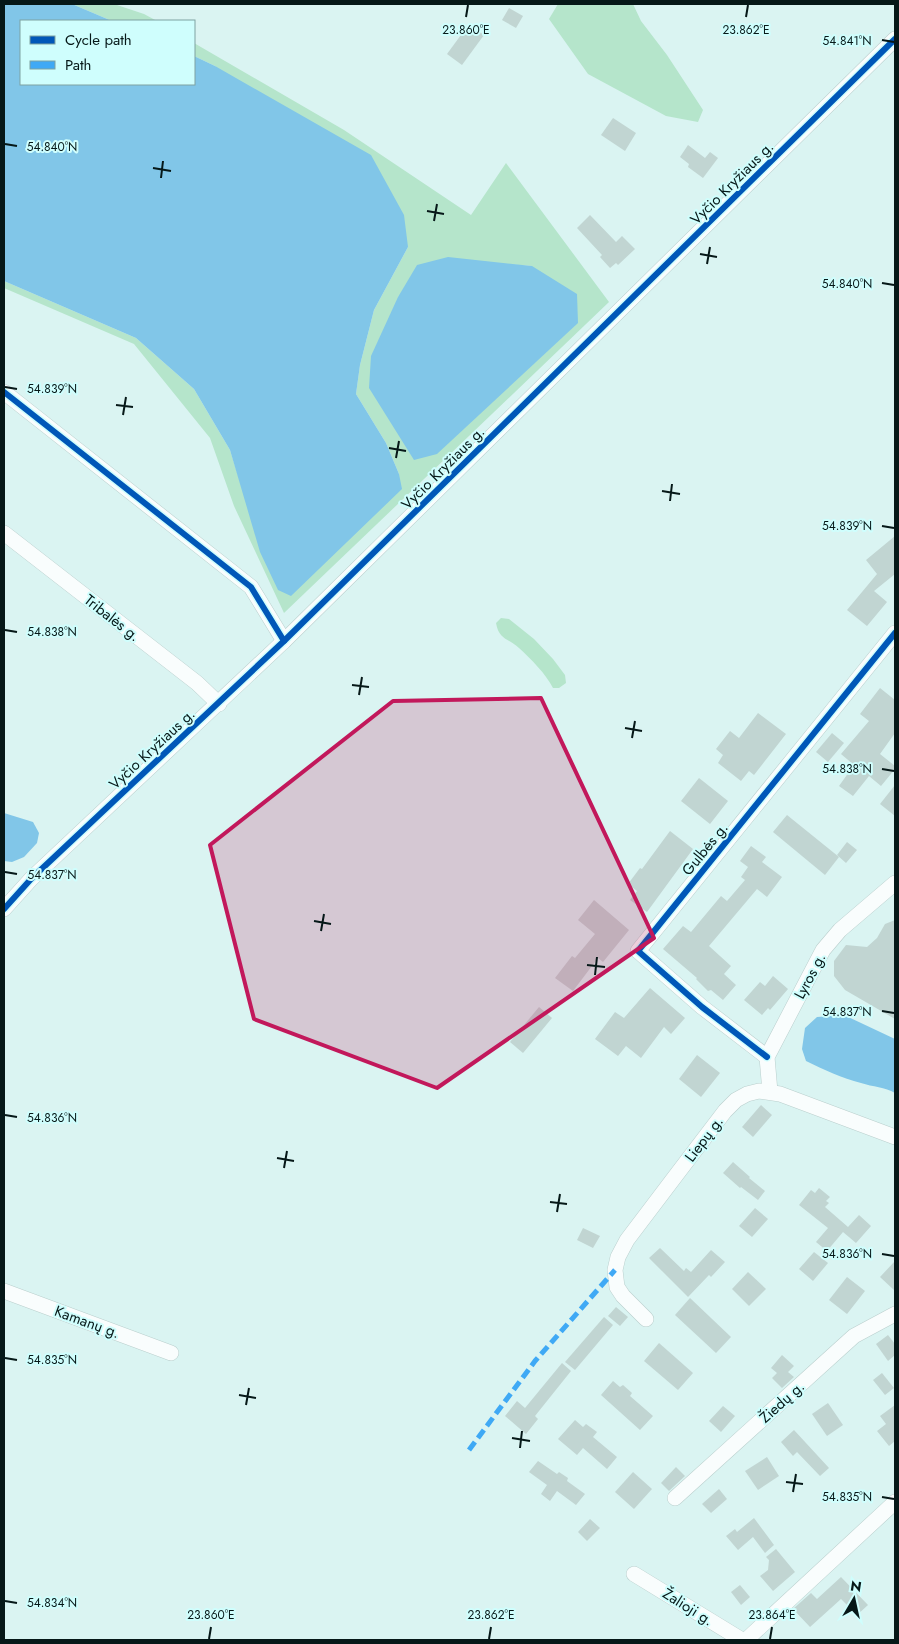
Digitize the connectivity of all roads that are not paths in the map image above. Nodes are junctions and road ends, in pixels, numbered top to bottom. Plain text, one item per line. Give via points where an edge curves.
1 (895, 39) edge
2 (4, 392) edge
3 (4, 533) edge
4 (895, 633) edge
5 (284, 642) junction
6 (219, 704) junction
7 (895, 883) edge
8 (4, 909) edge
9 (767, 1058) junction
10 (770, 1092) junction
11 (895, 1137) edge
12 (4, 1290) edge
13 (895, 1314) edge
14 (646, 1319) dead end
15 (171, 1353) dead end
16 (675, 1498) dead end
17 (895, 1502) edge
18 (634, 1574) dead end
19 (744, 1640) edge

1 - 5 street, Vyčio Kryžiaus g.
2 - 5 street via 251,587
3 - 6 street, Tribalės g. via 197,683
4 - 9 street, Gulbės g. via 638,951
5 - 6 street, Vyčio Kryžiaus g.
6 - 8 street, Vyčio Kryžiaus g. via 31,879
7 - 9 street, Lyros g. via 840,930 823,950
9 - 10 street
10 - 11 street, Liepų g. via 792,1097
10 - 14 street, Liepų g. via 747,1094 725,1111 618,1257 615,1270 617,1287
12 - 15 street, Kamanų g.
13 - 16 street, Žiedų g. via 854,1336
17 - 19 street
18 - 19 street, Žalioji g.

